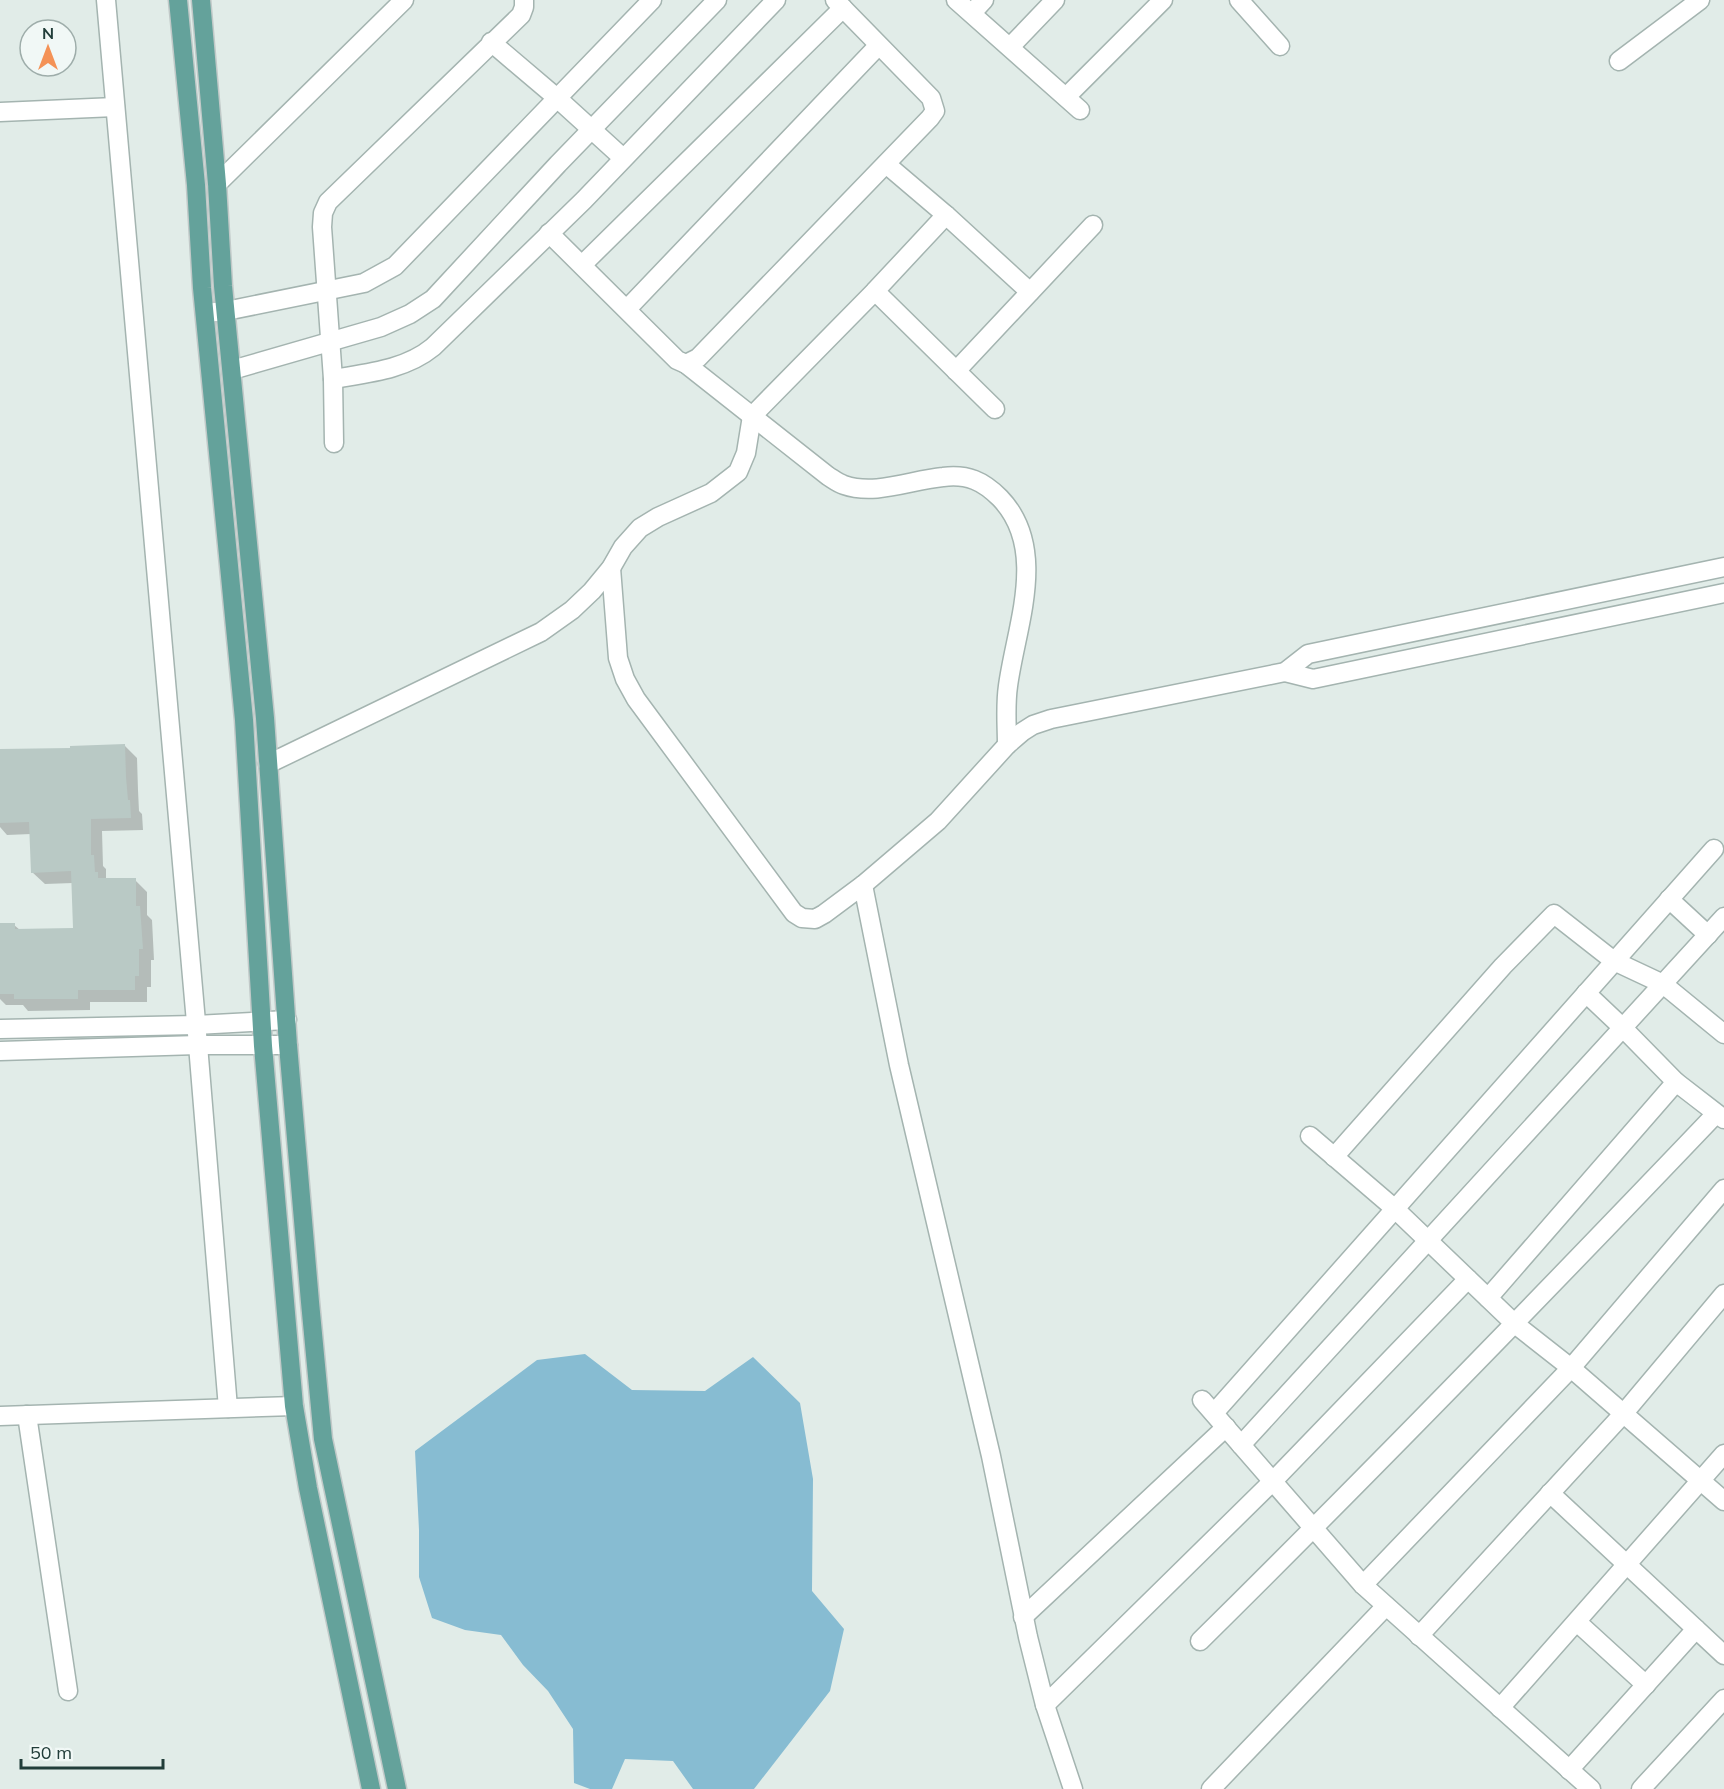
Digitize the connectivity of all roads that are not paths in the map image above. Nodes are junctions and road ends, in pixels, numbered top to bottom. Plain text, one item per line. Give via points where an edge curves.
1 (106, 0) edge
2 (178, 0) edge
3 (201, 0) edge
4 (404, 0) edge
5 (524, 0) edge
6 (652, 0) edge
7 (717, 0) edge
8 (776, 0) edge
9 (956, 0) edge
10 (1055, 0) edge
11 (1162, 0) edge
12 (1700, 0) edge
13 (1248, 3) edge
14 (839, 4) edge
15 (978, 7) edge
16 (491, 42) junction
17 (878, 46) junction
18 (1280, 46) dead end
19 (1010, 47) junction
20 (1620, 61) dead end
21 (1066, 97) junction
22 (556, 98) junction
23 (115, 107) junction
24 (1080, 110) dead end
25 (0, 112) edge
26 (591, 130) junction
27 (623, 158) junction
28 (886, 164) junction
29 (217, 184) junction
30 (946, 215) junction
31 (1093, 225) dead end
32 (549, 233) junction
33 (582, 265) junction
34 (326, 291) junction
35 (875, 291) junction
36 (1030, 292) junction
37 (627, 309) junction
38 (226, 311) junction
39 (205, 313) junction
40 (330, 342) junction
41 (687, 364) junction
42 (232, 370) junction
43 (956, 371) junction
44 (333, 379) junction
45 (995, 409) dead end
46 (752, 416) junction
47 (334, 443) dead end
48 (1724, 567) edge
49 (611, 568) junction
50 (1724, 593) edge
51 (1285, 672) junction
52 (1007, 746) junction
53 (268, 764) junction
54 (1714, 849) dead end
55 (863, 885) junction
56 (1669, 900) junction
57 (1724, 917) edge
58 (1708, 935) junction
59 (1614, 961) junction
60 (1663, 984) junction
61 (1586, 993) junction
62 (287, 1020) junction
63 (262, 1022) junction
64 (196, 1024) junction
65 (1623, 1028) junction
66 (0, 1029) edge
67 (1724, 1034) edge
68 (198, 1045) junction
69 (288, 1045) junction
70 (263, 1046) junction
71 (0, 1051) edge
72 (1676, 1082) junction
73 (1717, 1119) edge
74 (1310, 1136) dead end
75 (1334, 1157) junction
76 (1724, 1189) edge
77 (1394, 1208) junction
78 (1428, 1241) junction
79 (1468, 1279) junction
80 (1724, 1294) edge
81 (1488, 1298) junction
82 (1515, 1324) junction
83 (1571, 1368) junction
84 (294, 1406) junction
85 (228, 1408) junction
86 (1624, 1413) junction
87 (27, 1415) junction
88 (0, 1416) edge
89 (1226, 1427) junction
90 (1241, 1444) junction
91 (1724, 1454) edge
92 (1273, 1481) junction
93 (1702, 1481) junction
94 (1550, 1493) junction
95 (1724, 1502) edge
96 (1314, 1528) junction
97 (1628, 1565) junction
98 (1363, 1585) junction
99 (1386, 1605) junction
100 (1023, 1617) junction
101 (1577, 1622) junction
102 (1696, 1629) junction
103 (1419, 1636) junction
104 (1200, 1641) dead end
105 (1724, 1655) edge
106 (1646, 1685) junction
107 (68, 1691) dead end
108 (1724, 1699) edge
109 (1045, 1705) junction
110 (1500, 1708) junction
111 (1569, 1770) junction
112 (371, 1789) edge
113 (397, 1789) edge
114 (1073, 1789) edge
115 (1211, 1789) edge
116 (1591, 1789) edge
117 (1641, 1789) edge

1 - 23 street
2 - 39 main road
3 - 29 main road
4 - 29 street
5 - 16 street via 521,15
6 - 22 street
7 - 26 street
8 - 27 street
9 - 15 street
10 - 19 street
11 - 21 street
12 - 20 street
13 - 18 street
14 - 17 street
14 - 33 street
15 - 19 street
16 - 22 street
16 - 34 street via 328,202 322,227
17 - 28 street via 932,98 935,111
17 - 37 street
19 - 21 street
21 - 24 street
22 - 26 street
22 - 34 street via 395,266 364,283
23 - 25 street
23 - 64 street
26 - 27 street
26 - 40 street via 433,299 381,327
27 - 32 street
28 - 30 street
28 - 41 street via 698,358
29 - 38 main road
30 - 35 street
30 - 36 street
31 - 36 street
32 - 33 street
32 - 44 street via 422,356 389,369
33 - 37 street
34 - 38 street
34 - 40 street
35 - 43 street
35 - 46 street
36 - 43 street
37 - 41 street via 677,360
38 - 39 street
38 - 42 main road
39 - 63 main road via 244,720
40 - 42 street
40 - 44 street
41 - 46 street
42 - 53 main road
43 - 45 street
44 - 47 street
46 - 49 street via 746,453 738,472 711,493 640,528
46 - 52 street via 843,485 876,488 960,477 989,487 1005,504 1019,526 1027,578 1008,687
48 - 51 street via 1308,654
49 - 53 street via 572,610 541,632
49 - 55 street via 618,658 625,679 794,913 814,919
50 - 51 street via 1313,679
51 - 52 street via 1051,719 1033,725
52 - 55 street via 938,821
53 - 62 main road
54 - 56 street
55 - 100 street via 899,1065 991,1456
56 - 58 street
56 - 59 street
57 - 58 street
58 - 60 street
59 - 60 street
59 - 61 street
59 - 75 street via 1554,914
60 - 65 street
60 - 67 street
61 - 65 street
61 - 77 street
62 - 63 street
62 - 69 main road
63 - 64 street
63 - 70 main road
64 - 66 street
64 - 68 street
65 - 72 street
65 - 78 street
68 - 70 street
68 - 71 street
68 - 85 street
69 - 70 street
69 - 113 main road via 323,1439
70 - 84 main road
72 - 73 street
72 - 81 street
73 - 82 street
74 - 75 street
75 - 77 street
76 - 83 street
77 - 78 street
77 - 89 street via 1208,1406
78 - 79 street
78 - 90 street
79 - 81 street
79 - 92 street
80 - 86 street
81 - 82 street
82 - 83 street
82 - 96 street
83 - 86 street
83 - 98 street
84 - 85 street
84 - 112 main road
85 - 87 street
86 - 93 street
86 - 94 street
87 - 88 street
87 - 107 street
89 - 90 street
89 - 100 street
90 - 92 street
91 - 93 street
92 - 96 street
92 - 109 street
93 - 95 street
93 - 97 street
94 - 97 street
94 - 103 street
96 - 98 street
96 - 104 street
97 - 101 street
97 - 102 street
98 - 99 street
99 - 103 street
99 - 115 street
100 - 109 street
101 - 106 street
101 - 110 street
102 - 105 street
102 - 106 street
103 - 110 street
106 - 111 street
108 - 117 street
109 - 114 street
110 - 111 street
111 - 116 street

